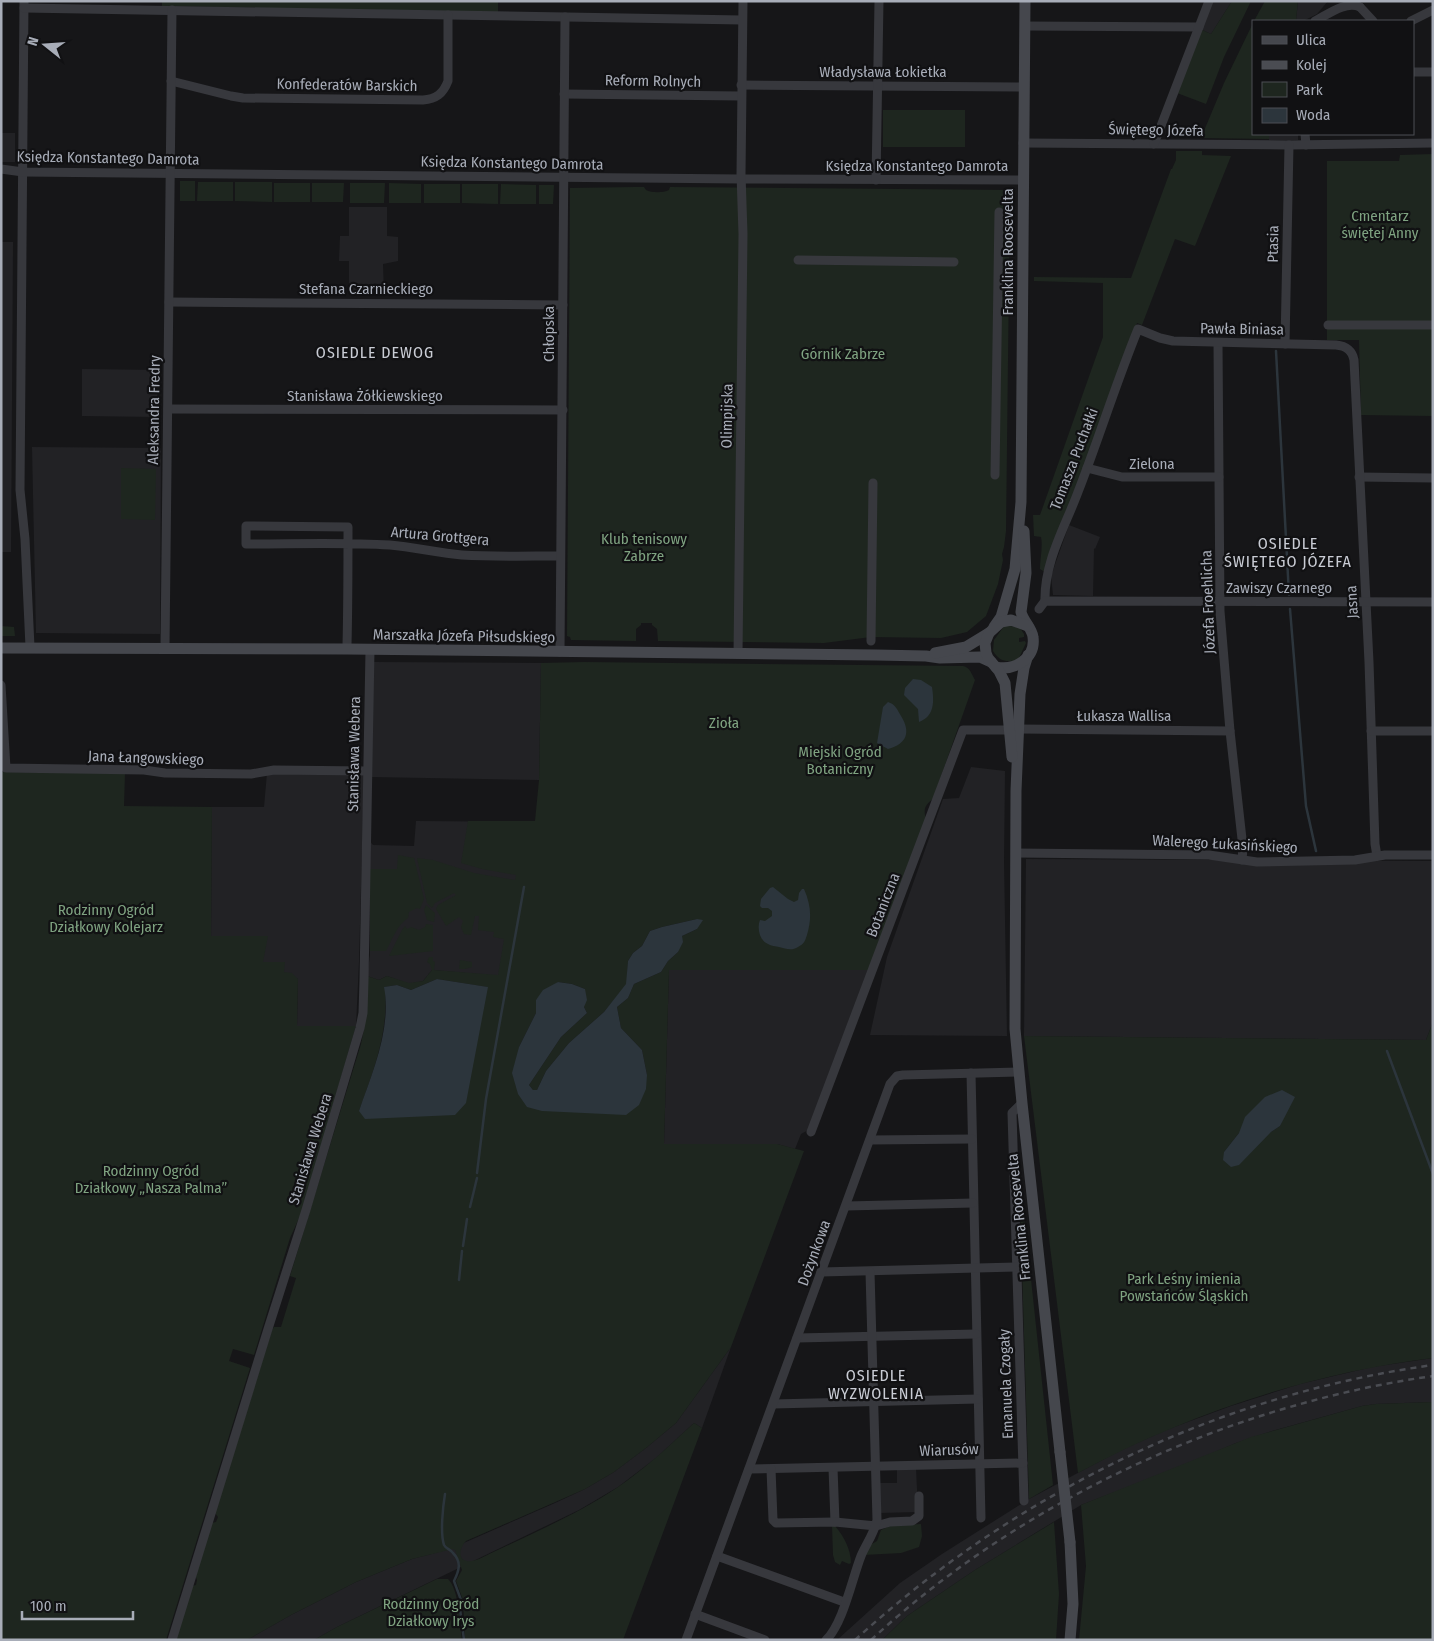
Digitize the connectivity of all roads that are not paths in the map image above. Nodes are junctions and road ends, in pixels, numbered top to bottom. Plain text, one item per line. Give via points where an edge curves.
1 (742, 1) edge
2 (879, 1) edge
3 (1025, 1) edge
4 (1209, 1) edge
5 (24, 4) edge
6 (1362, 4) edge
7 (172, 10) junction
8 (1433, 10) edge
9 (448, 15) junction
10 (565, 17) junction
11 (742, 20) junction
12 (1317, 20) edge
13 (1372, 20) edge
14 (1413, 20) edge
15 (1025, 26) junction
16 (1199, 27) junction
17 (1414, 72) edge
18 (1433, 72) edge
19 (171, 82) junction
20 (741, 86) junction
21 (878, 86) junction
22 (1024, 87) junction
23 (564, 94) junction
24 (741, 96) junction
25 (1305, 135) edge
26 (1394, 135) edge
27 (1024, 143) junction
28 (1433, 143) edge
29 (1154, 144) junction
30 (1394, 144) junction
31 (1289, 145) junction
32 (1306, 145) junction
33 (1, 169) edge
34 (23, 172) junction
35 (170, 173) junction
36 (564, 177) junction
37 (741, 179) junction
38 (876, 180) junction
39 (1023, 180) junction
40 (999, 212) dead end
41 (798, 260) dead end
42 (954, 262) dead end
43 (169, 302) junction
44 (563, 305) junction
45 (1328, 324) dead end
46 (1433, 325) edge
47 (1138, 329) joint
48 (1218, 342) junction
49 (1285, 344) junction
50 (1348, 349) joint
51 (168, 409) junction
52 (562, 410) junction
53 (1087, 468) junction
54 (995, 474) dead end
55 (1219, 477) junction
56 (1359, 477) junction
57 (1433, 478) edge
58 (873, 483) dead end
59 (1021, 502) junction
60 (348, 544) junction
61 (560, 556) junction
62 (1220, 601) junction
63 (1366, 602) junction
64 (1433, 602) edge
65 (1042, 605) joint
66 (1028, 626) junction
67 (991, 630) junction
68 (871, 641) dead end
69 (30, 647) junction
70 (1, 648) edge
71 (166, 648) junction
72 (347, 649) junction
73 (370, 650) junction
74 (560, 652) junction
75 (738, 654) junction
76 (1028, 655) junction
77 (926, 656) junction
78 (993, 664) junction
79 (1, 685) edge
80 (1014, 730) junction
81 (1230, 730) junction
82 (1371, 731) junction
83 (1433, 731) edge
84 (367, 771) junction
85 (1016, 853) junction
86 (1433, 855) edge
87 (1377, 856) junction
88 (1242, 860) junction
89 (1019, 1072) junction
90 (971, 1074) junction
91 (1022, 1104) junction
92 (811, 1132) dead end
93 (972, 1139) junction
94 (870, 1140) junction
95 (973, 1203) junction
96 (846, 1206) junction
97 (1016, 1267) junction
98 (975, 1268) junction
99 (821, 1272) junction
100 (870, 1272) junction
101 (976, 1334) junction
102 (872, 1336) junction
103 (798, 1338) junction
104 (978, 1399) junction
105 (874, 1401) junction
106 (773, 1404) junction
107 (980, 1463) junction
108 (1023, 1463) junction
109 (876, 1467) junction
110 (833, 1468) junction
111 (749, 1469) junction
112 (771, 1469) junction
113 (919, 1496) dead end
114 (1024, 1501) dead end
115 (981, 1518) dead end
116 (835, 1522) junction
117 (876, 1526) junction
118 (717, 1556) junction
119 (844, 1602) junction
120 (695, 1614) junction
121 (172, 1640) edge
122 (686, 1640) edge
123 (764, 1640) edge
124 (826, 1640) edge
125 (1070, 1640) edge

1 - 11 street, Olimpijska
2 - 21 street
3 - 15 street, Franklina Roosevelta
4 - 16 street
5 - 7 street
5 - 34 street
6 - 12 street via 1348,5
6 - 13 street
7 - 9 street
7 - 19 street, Aleksandra Fredry
8 - 14 street
9 - 10 street
9 - 19 street, Konfederatów Barskich via 448,81 439,95 432,99 243,98
10 - 11 street
10 - 23 street, Chłopska
11 - 20 street, Olimpijska
15 - 16 street
15 - 22 street, Franklina Roosevelta
16 - 29 street
17 - 18 street
19 - 35 street, Aleksandra Fredry
20 - 21 street, Władysława Łokietka
20 - 24 street, Olimpijska
21 - 22 street, Władysława Łokietka
21 - 38 street
22 - 27 street, Franklina Roosevelta
23 - 24 street, Reform Rolnych
23 - 36 street, Chłopska
24 - 37 street, Olimpijska
25 - 32 street
26 - 30 street
27 - 29 street, Świętego Józefa
27 - 39 street, Franklina Roosevelta
28 - 30 street, Świętego Józefa
29 - 31 street, Świętego Józefa
30 - 32 street, Świętego Józefa
31 - 32 street, Świętego Józefa
31 - 49 street, Ptasia
33 - 34 street, Księdza Konstantego Damrota
34 - 35 street, Księdza Konstantego Damrota
34 - 69 street via 20,490
35 - 36 street, Księdza Konstantego Damrota
35 - 43 street, Aleksandra Fredry
36 - 37 street, Księdza Konstantego Damrota
36 - 44 street, Chłopska
37 - 38 street, Księdza Konstantego Damrota
37 - 75 street, Olimpijska
38 - 39 street, Księdza Konstantego Damrota
39 - 59 street, Franklina Roosevelta
40 - 54 street
41 - 42 street
43 - 44 street, Stefana Czarnieckiego
43 - 51 street, Aleksandra Fredry
44 - 52 street, Chłopska
45 - 46 street
47 - 48 street, Pawła Biniasa via 1173,341
47 - 53 street, Tomasza Puchałki
48 - 49 street, Pawła Biniasa
48 - 55 street, Józefa Froehlicha
49 - 50 street, Pawła Biniasa via 1340,345
50 - 56 street, Jasna via 1354,360
51 - 52 street, Stanisława Żółkiewskiego
51 - 71 street, Aleksandra Fredry
52 - 61 street, Chłopska
53 - 55 street, Zielona via 1122,478
53 - 65 street, Tomasza Puchałki via 1048,570
55 - 62 street, Józefa Froehlicha
56 - 57 street
56 - 63 street, Jasna
58 - 68 street
59 - 66 street, Franklina Roosevelta via 1026,558 1021,612
59 - 67 street, Franklina Roosevelta via 1015,568 1001,617
60 - 60 street, Artura Grottgera via 246,544 246,526 348,527
60 - 61 street, Artura Grottgera via 391,545 466,555
60 - 72 street
61 - 74 street, Chłopska
62 - 63 street, Zawiszy Czarnego
62 - 65 street, Zawiszy Czarnego
62 - 81 street, Józefa Froehlicha
63 - 64 street, Zawiszy Czarnego
63 - 82 street, Jasna
66 - 67 street via 1011,620 1001,622
66 - 76 street via 1033,642
67 - 77 street, Marszałka Józefa Piłsudskiego via 966,647
67 - 78 street via 985,648
69 - 70 street, Marszałka Józefa Piłsudskiego
69 - 71 street, Marszałka Józefa Piłsudskiego
71 - 72 street, Marszałka Józefa Piłsudskiego
72 - 73 street, Marszałka Józefa Piłsudskiego
73 - 74 street, Marszałka Józefa Piłsudskiego
73 - 84 street, Stanisława Webera
74 - 75 street, Marszałka Józefa Piłsudskiego
75 - 77 street, Marszałka Józefa Piłsudskiego
76 - 78 street via 1016,666 1006,668
76 - 80 street, Franklina Roosevelta
77 - 78 street, Marszałka Józefa Piłsudskiego via 980,657
78 - 80 street, Franklina Roosevelta via 1005,683
79 - 84 street, Jana Łangowskiego via 6,768 250,774 274,770
80 - 81 street, Łukasza Wallisa
80 - 85 street, Franklina Roosevelta
80 - 92 street, Botaniczna via 963,730
81 - 88 street, Józefa Froehlicha
82 - 83 street
82 - 87 street, Jasna
84 - 121 street, Stanisława Webera via 363,1014 306,1210
85 - 88 street, Walerego Łukasińskiego via 1186,854
85 - 89 street, Franklina Roosevelta via 1015,1021
86 - 87 street, Walerego Łukasińskiego
87 - 88 street, Walerego Łukasińskiego via 1355,860
89 - 90 street, Dożynkowa
89 - 91 street, Franklina Roosevelta
90 - 93 street, Emanuela Czogały
90 - 94 street, Dożynkowa via 897,1076 890,1084
91 - 97 street, Emanuela Czogały via 1012,1112
91 - 125 street, Franklina Roosevelta, bridge via 1070,1542
93 - 94 street
93 - 95 street, Emanuela Czogały
94 - 96 street, Dożynkowa
95 - 96 street
95 - 98 street, Emanuela Czogały
96 - 99 street, Dożynkowa
97 - 98 street
97 - 108 street, Emanuela Czogały
98 - 100 street
98 - 101 street, Emanuela Czogały
99 - 100 street
99 - 103 street, Dożynkowa
100 - 102 street
101 - 102 street, Emanuela Czogały
101 - 104 street, Emanuela Czogały
102 - 103 street, Emanuela Czogały
102 - 105 street
103 - 106 street, Dożynkowa
104 - 105 street, Emanuela Czogały
104 - 107 street, Emanuela Czogały
105 - 106 street, Emanuela Czogały
105 - 109 street
106 - 111 street, Dożynkowa
107 - 108 street, Wiarusów
107 - 109 street, Wiarusów
107 - 115 street, Emanuela Czogały
108 - 114 street, Emanuela Czogały
109 - 110 street, Wiarusów
109 - 117 street
110 - 112 street, Wiarusów
110 - 116 street
111 - 112 street, Wiarusów
111 - 118 street, Dożynkowa
112 - 116 street via 773,1520 776,1523
113 - 117 street via 919,1516 916,1519
116 - 117 street
117 - 119 street
118 - 119 street
118 - 120 street, Dożynkowa
119 - 124 street via 834,1632
120 - 122 street, Dożynkowa
120 - 123 street

